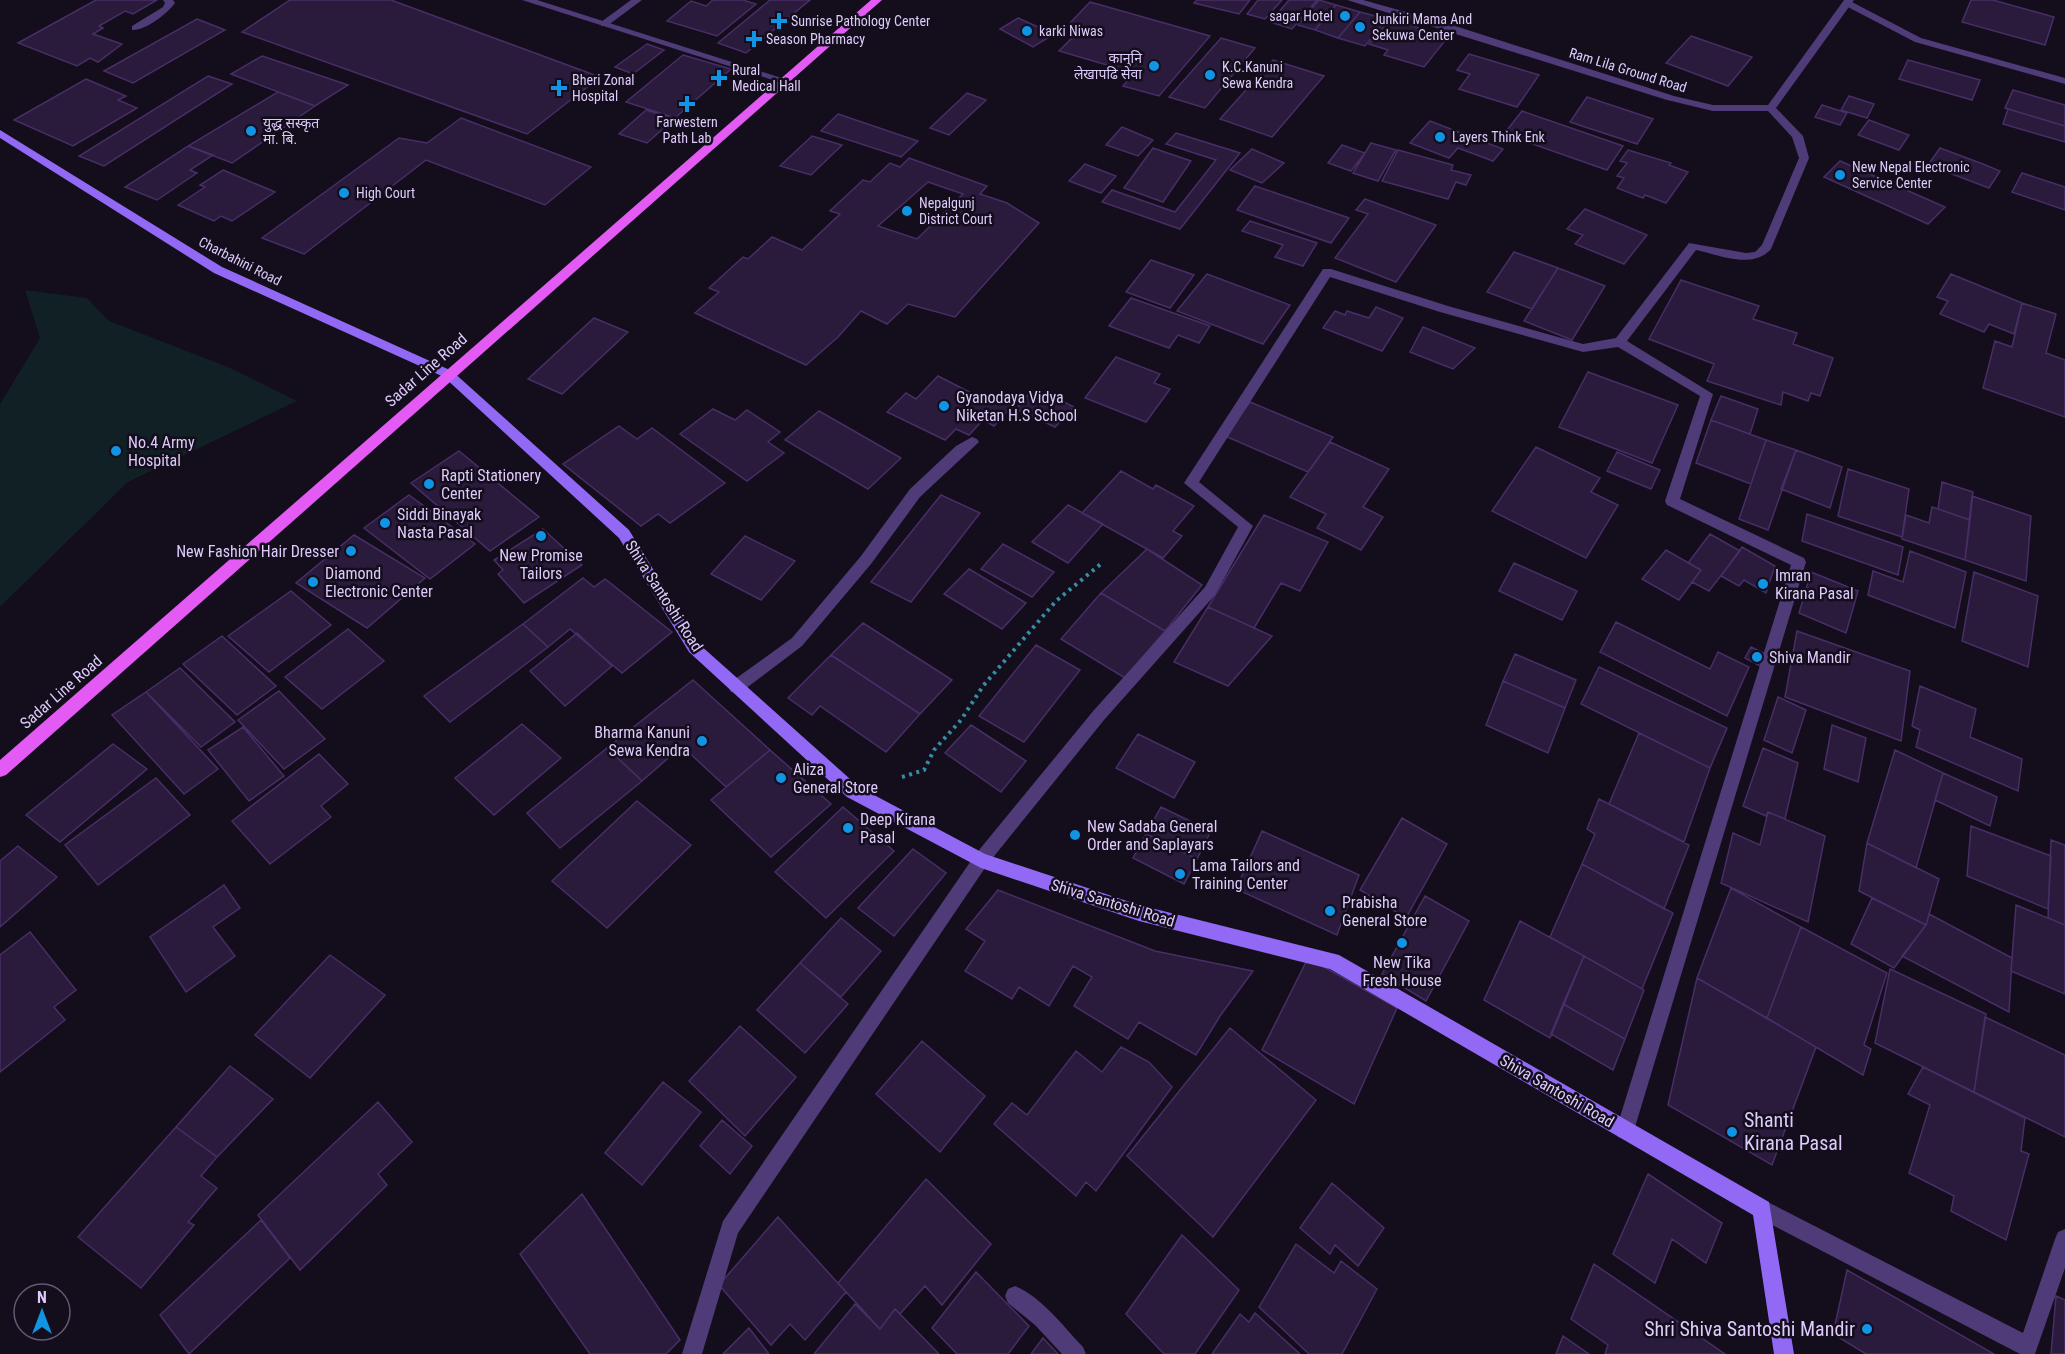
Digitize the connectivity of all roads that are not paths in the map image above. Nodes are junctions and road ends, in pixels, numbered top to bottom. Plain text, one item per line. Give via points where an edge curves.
1 (168, 0) edge
2 (527, 0) edge
3 (637, 0) edge
4 (877, 0) edge
5 (1352, 0) edge
6 (1848, 1) edge
7 (604, 24) junction
8 (135, 28) dead end
9 (783, 80) junction
10 (2065, 81) edge
11 (1772, 108) junction
12 (0, 133) edge
13 (1620, 342) junction
14 (448, 374) junction
15 (972, 442) dead end
16 (736, 687) junction
17 (0, 770) edge
18 (981, 860) junction
19 (1625, 1130) junction
20 (1762, 1209) junction
21 (2065, 1239) edge
22 (1015, 1296) dead end
23 (692, 1354) edge
24 (1076, 1354) edge
25 (1784, 1354) edge

1 - 8 street via 166,9
2 - 7 street
3 - 7 street
4 - 9 main road, Sadar Line Road
5 - 11 street, Ram Lila Ground Road via 1671,98 1713,108
6 - 10 street via 1918,40
6 - 11 street
7 - 9 street
9 - 14 main road, Sadar Line Road
11 - 13 street via 1799,137 1804,158 1767,246 1759,255 1746,257 1693,246
12 - 14 main road, Charbahini Road via 218,270
13 - 18 street via 1583,348 1327,272 1191,483 1246,526 1210,591 1099,716
13 - 19 street via 1707,394 1672,501 1799,562
14 - 16 main road, Shiva Santoshi Road via 624,534 694,648
14 - 17 main road, Sadar Line Road
15 - 16 street via 915,493 866,560 797,642
16 - 18 main road, Shiva Santoshi Road via 853,792
18 - 19 main road, Shiva Santoshi Road via 1139,914 1334,961
18 - 23 street via 729,1228
19 - 20 main road, Shiva Santoshi Road
20 - 21 street via 2028,1347
20 - 25 main road
22 - 24 street

